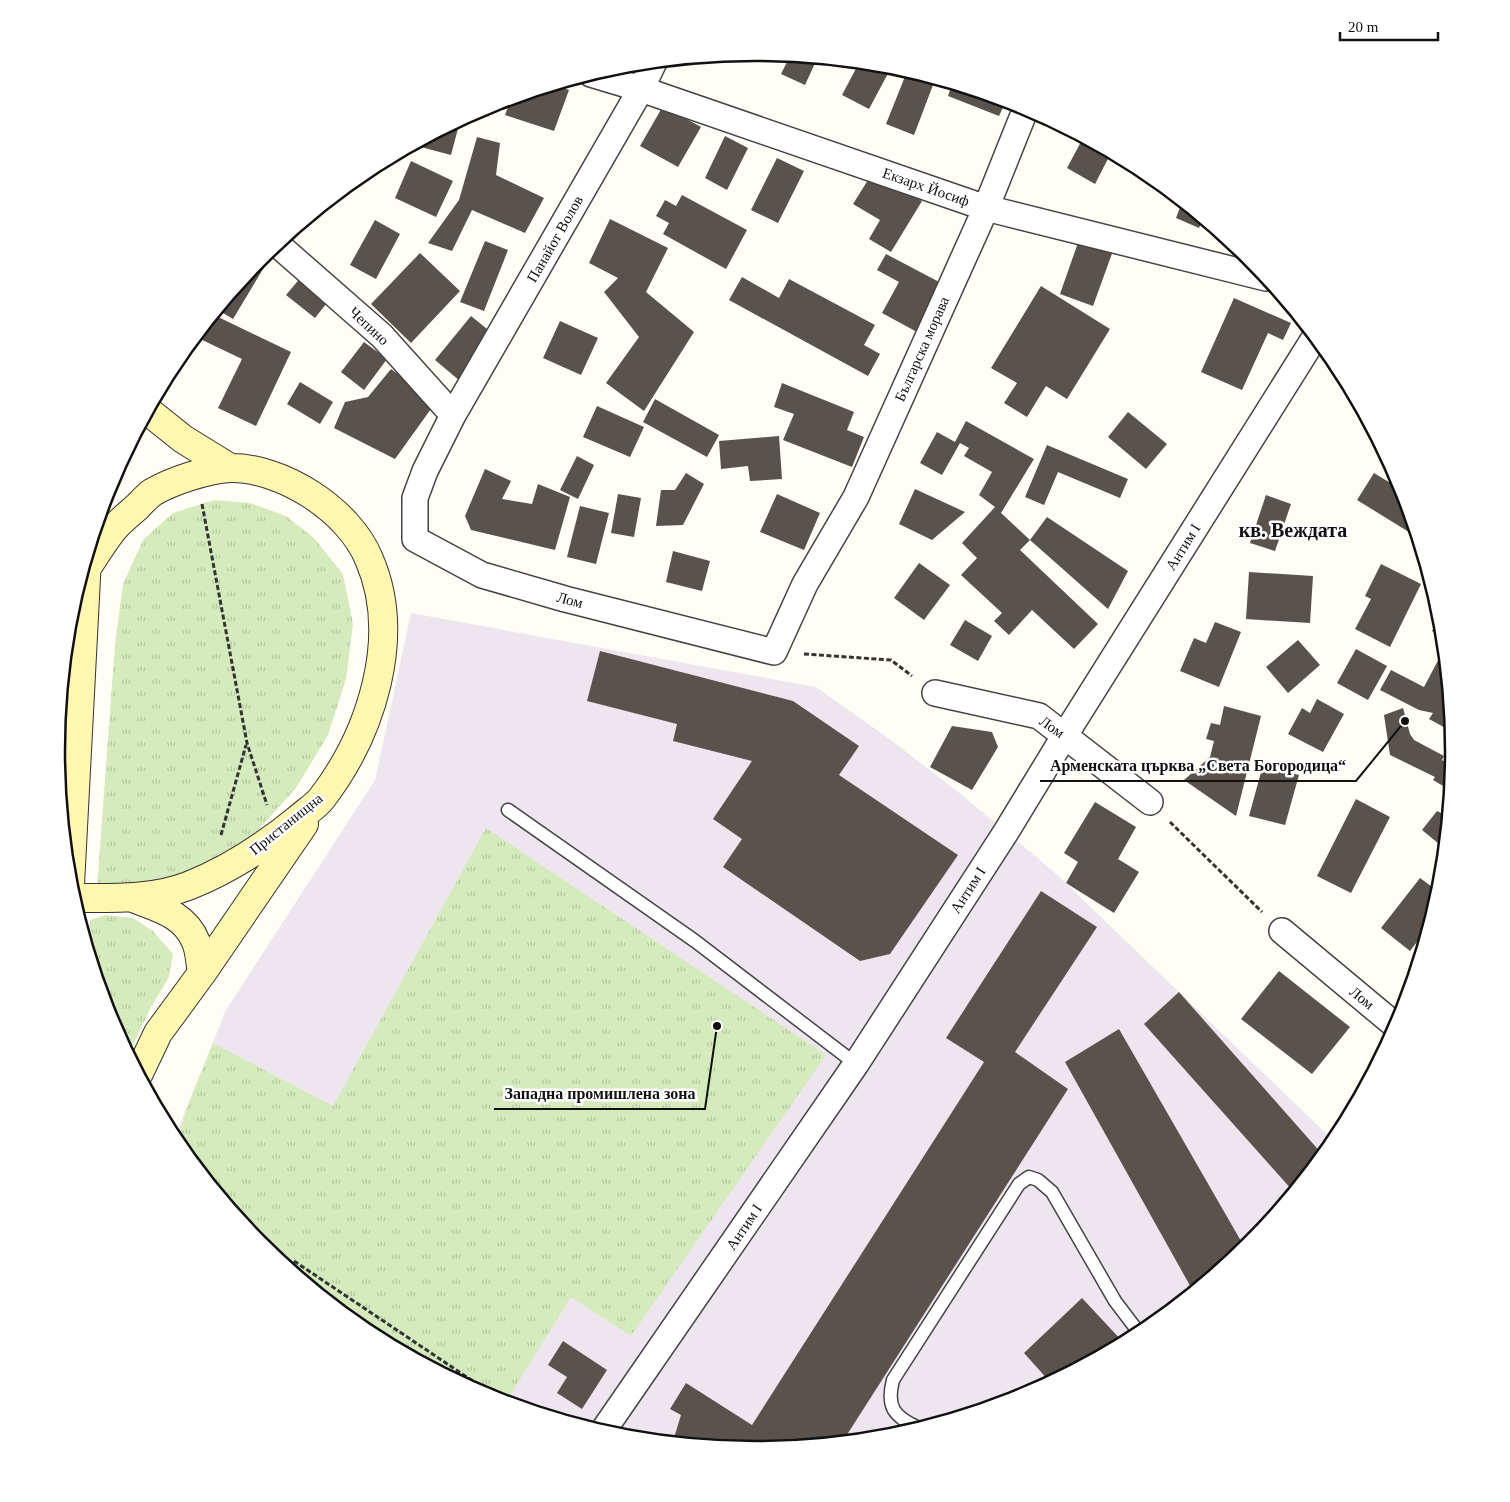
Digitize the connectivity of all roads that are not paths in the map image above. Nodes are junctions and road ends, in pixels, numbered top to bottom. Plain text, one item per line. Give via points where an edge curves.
1 (650, 70) edge
2 (605, 78) edge
3 (641, 89) junction
4 (1023, 116) edge
5 (986, 208) junction
6 (282, 249) edge
7 (1254, 275) edge
8 (1311, 343) edge
9 (153, 415) edge
10 (454, 415) junction
11 (230, 468) junction
12 (415, 498) joint
13 (94, 554) edge
14 (85, 591) edge
15 (774, 652) joint
16 (935, 693) road end
17 (1065, 735) junction
18 (321, 800) junction
19 (1150, 802) road end
20 (508, 810) dead end
21 (72, 846) edge
22 (82, 898) edge
23 (133, 898) junction
24 (1282, 932) road end
25 (202, 973) junction
26 (1392, 1016) edge
27 (856, 1064) junction
28 (142, 1067) edge
29 (1135, 1327) edge
30 (908, 1423) edge
31 (608, 1424) edge

1 - 3 street, Панайот Волов
2 - 3 street, Екзарх Йосиф
3 - 5 street, Екзарх Йосиф
3 - 10 street, Панайот Волов
4 - 5 street, Българска морава
5 - 7 street, Екзарх Йосиф
5 - 15 street, Българска морава via 856,496 804,584
6 - 10 street, Чепино via 382,336
8 - 17 street, Антим I
9 - 11 street via 183,439
10 - 12 street, Панайот Волов
11 - 13 street via 196,474 152,493 116,526
11 - 18 street, Пристанищна via 279,478 310,493 336,514 353,532 369,558 380,596 384,630 379,671 366,717 348,758
12 - 15 street, Лом via 415,540 482,575
14 - 21 street
16 - 17 street, Лом via 1039,716
17 - 19 street, Лом
17 - 27 street, Антим I
18 - 23 street, Пристанищна via 252,854 209,877 186,887
18 - 25 street
20 - 27 lane via 695,941
22 - 23 street, Пристанищна
23 - 25 street via 174,914 190,930
24 - 26 street, Лом
25 - 28 street via 158,1033
27 - 31 street, Антим I
29 - 30 lane via 1115,1301 1052,1192 1029,1177 1019,1184 893,1380 889,1394 892,1409

